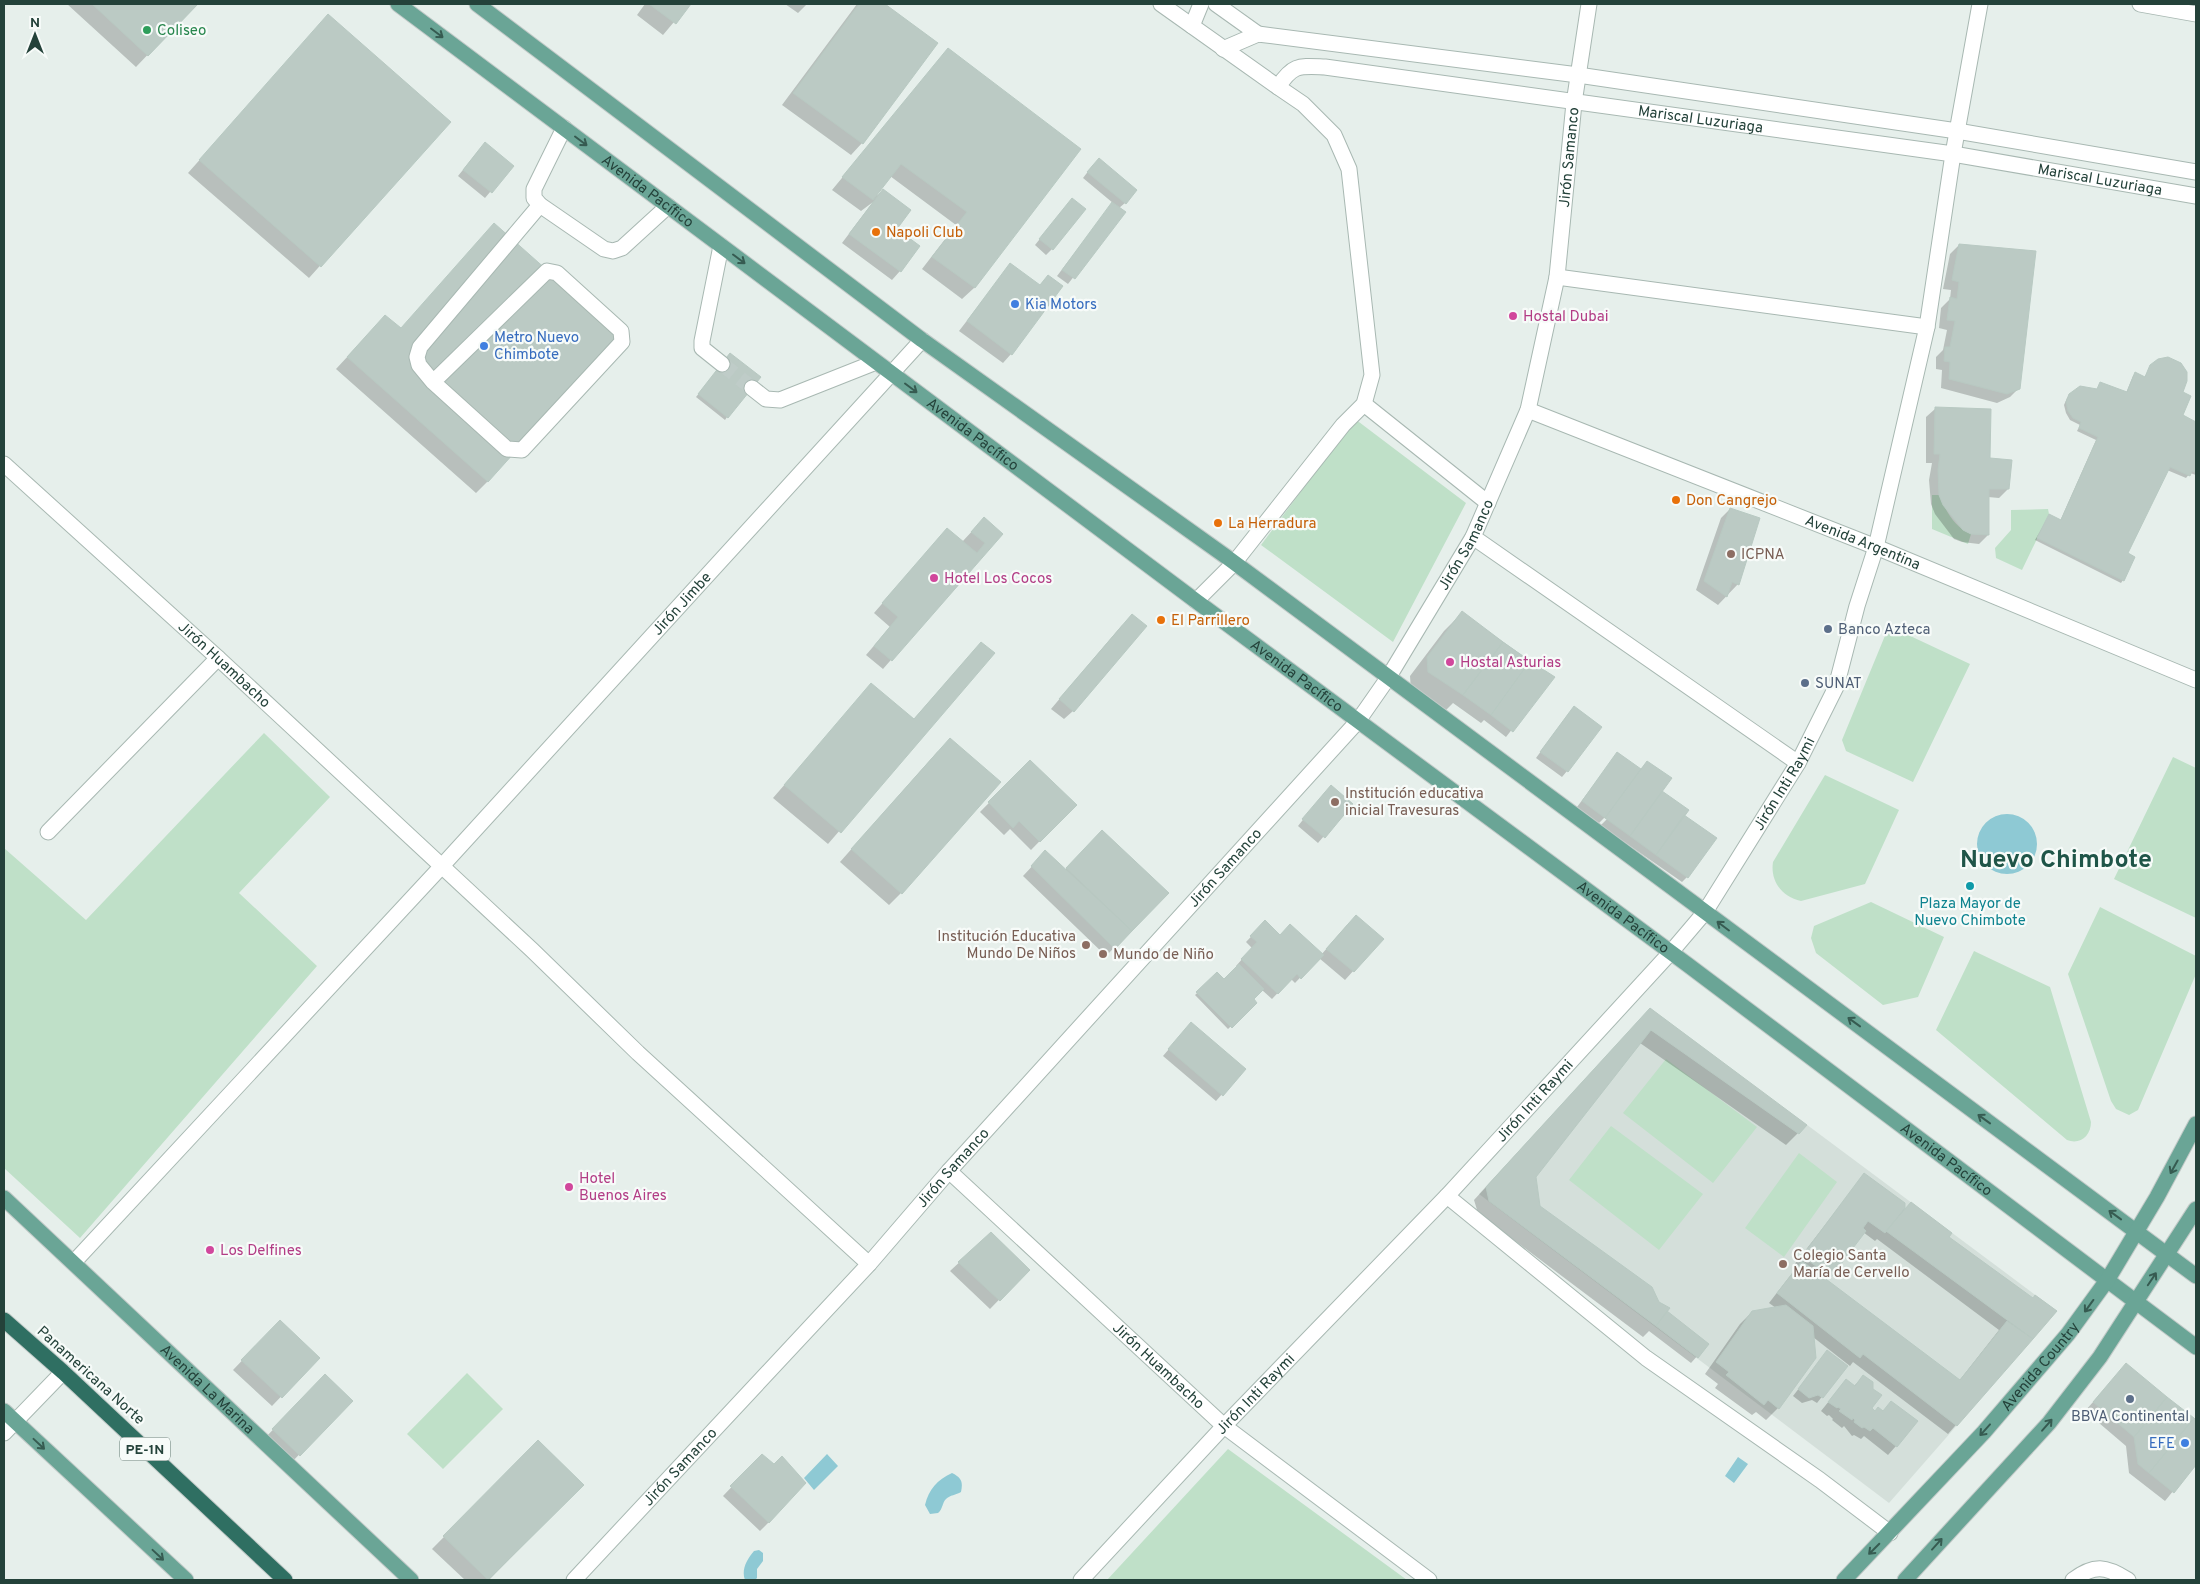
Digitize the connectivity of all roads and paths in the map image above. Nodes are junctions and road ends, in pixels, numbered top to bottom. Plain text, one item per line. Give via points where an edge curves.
1 (398, 4) edge
2 (477, 4) edge
3 (1161, 4) edge
4 (1202, 4) edge
5 (1216, 4) edge
6 (1589, 4) edge
7 (1980, 4) edge
8 (2144, 4) edge
9 (2196, 14) edge
10 (1192, 26) junction
11 (1258, 34) junction
12 (1223, 49) junction
13 (1578, 75) junction
14 (1278, 87) junction
15 (1574, 103) junction
16 (564, 128) junction
17 (1957, 131) junction
18 (1953, 154) junction
19 (2196, 172) edge
20 (2196, 196) edge
21 (540, 205) junction
22 (668, 206) junction
23 (721, 246) junction
24 (1557, 277) junction
25 (1927, 327) junction
26 (922, 340) junction
27 (876, 362) junction
28 (722, 364) tunnel mouth
29 (893, 374) junction
30 (433, 382) junction
31 (752, 388) tunnel mouth
32 (1364, 404) junction
33 (1528, 410) junction
34 (4, 464) edge
35 (1488, 503) junction
36 (1473, 537) junction
37 (1876, 547) junction
38 (1234, 563) junction
39 (1196, 601) junction
40 (218, 658) junction
41 (1388, 678) junction
42 (2196, 680) edge
43 (1358, 720) junction
44 (1798, 763) junction
45 (48, 832) dead end
46 (442, 867) junction
47 (1705, 912) junction
48 (1671, 952) junction
49 (2196, 1124) edge
50 (950, 1172) junction
51 (1448, 1196) junction
52 (4, 1198) edge
53 (2196, 1209) edge
54 (2137, 1231) junction
55 (2169, 1254) junction
56 (74, 1262) junction
57 (869, 1264) junction
58 (2196, 1276) edge
59 (2108, 1279) junction
60 (2137, 1301) junction
61 (4, 1320) edge
62 (2196, 1347) edge
63 (63, 1372) junction
64 (4, 1411) edge
65 (15, 1421) junction
66 (1224, 1426) junction
67 (4, 1433) edge
68 (1890, 1533) junction
69 (2123, 1577) edge
70 (186, 1580) edge
71 (285, 1580) edge
72 (411, 1580) edge
73 (574, 1580) edge
74 (1081, 1580) edge
75 (1429, 1580) edge
76 (1844, 1580) edge
77 (1905, 1580) edge
78 (2073, 1580) edge

1 -> 16 main road, Avenida Pacífico
2 - 26 main road
3 - 10 street
4 - 10 street
5 - 11 street, Mariscal Luzuriaga
6 - 13 street, Jirón Samanco
7 - 17 street, Jirón Inti Raymi
8 - 9 street
10 - 12 street
11 - 12 street
11 - 13 street, Mariscal Luzuriaga
12 - 14 street
13 - 15 street, Jirón Samanco
13 - 17 street, Mariscal Luzuriaga
14 - 15 street, Mariscal Luzuriaga via 1288,71 1325,67
14 - 32 street via 1303,104 1334,135 1349,169 1372,375
15 - 18 street, Mariscal Luzuriaga
15 - 24 street, Jirón Samanco
16 - 21 street via 534,189 534,198
16 -> 22 main road, Avenida Pacífico
17 - 18 street, Jirón Inti Raymi
17 - 19 street, Mariscal Luzuriaga
18 - 20 street, Mariscal Luzuriaga
18 - 25 street, Jirón Inti Raymi
21 - 22 street via 604,249 613,251 622,248
21 - 30 street via 420,347 419,366
22 - 23 main road, Avenida Pacífico
23 -> 27 main road, Avenida Pacífico
23 - 28 street via 702,348
24 - 25 street
24 - 33 street, Jirón Samanco
25 - 37 street, Jirón Inti Raymi
26 - 29 street, Jirón Jimbe
26 - 38 main road
27 - 29 main road, Avenida Pacífico
27 - 31 street via 780,400 766,399
29 -> 39 main road, Avenida Pacífico
29 - 46 street, Jirón Jimbe
30 - 30 street via 547,271 557,273 622,331 619,346 522,450 507,449
32 - 35 street
32 - 38 street via 1342,425
33 - 35 street, Jirón Samanco
33 - 37 street, Avenida Argentina
34 - 40 street, Jirón Huambacho
35 - 36 street, Jirón Samanco
36 - 41 street, Jirón Samanco
36 - 44 street
37 - 42 street, Avenida Argentina
37 - 44 street, Jirón Inti Raymi via 1856,606 1836,686
38 - 39 street
38 - 41 main road
39 - 43 main road, Avenida Pacífico
40 - 45 street
40 - 46 street, Jirón Huambacho
41 - 43 street, Jirón Samanco
41 - 47 main road
43 - 48 main road, Avenida Pacífico
43 - 50 street, Jirón Samanco
44 - 47 street, Jirón Inti Raymi
46 - 56 street, Jirón Jimbe
46 - 57 street, Jirón Huambacho via 638,1053
47 - 48 street, Jirón Inti Raymi
54 -> 47 main road
48 - 51 street, Jirón Inti Raymi
48 - 59 main road, Avenida Pacífico
49 -> 54 main road, Avenida Country
50 - 57 street, Jirón Samanco
50 - 66 street, Jirón Huambacho
51 - 66 street, Jirón Inti Raymi
51 - 68 street via 1646,1358
52 - 56 main road, Avenida La Marina
53 - 55 main road
54 - 55 main road
54 - 59 main road, Avenida Country
55 - 58 main road
60 -> 55 main road
56 - 72 main road, Avenida La Marina
57 - 73 street, Jirón Samanco
59 - 60 main road, Avenida Pacífico
59 -> 68 main road, Avenida Country via 2068,1334 1997,1417
60 - 62 main road, Avenida Pacífico
77 -> 60 main road via 2049,1424
61 - 63 highway, Panamericana Norte / PE-1N
63 - 65 street
63 - 71 highway, Panamericana Norte / PE-1N
64 - 65 main road
65 - 67 street
65 -> 70 main road
66 - 74 street, Jirón Inti Raymi
66 - 75 street, Jirón Huambacho
68 -> 76 main road, Avenida Country
69 - 78 street via 2102,1568 2087,1570

